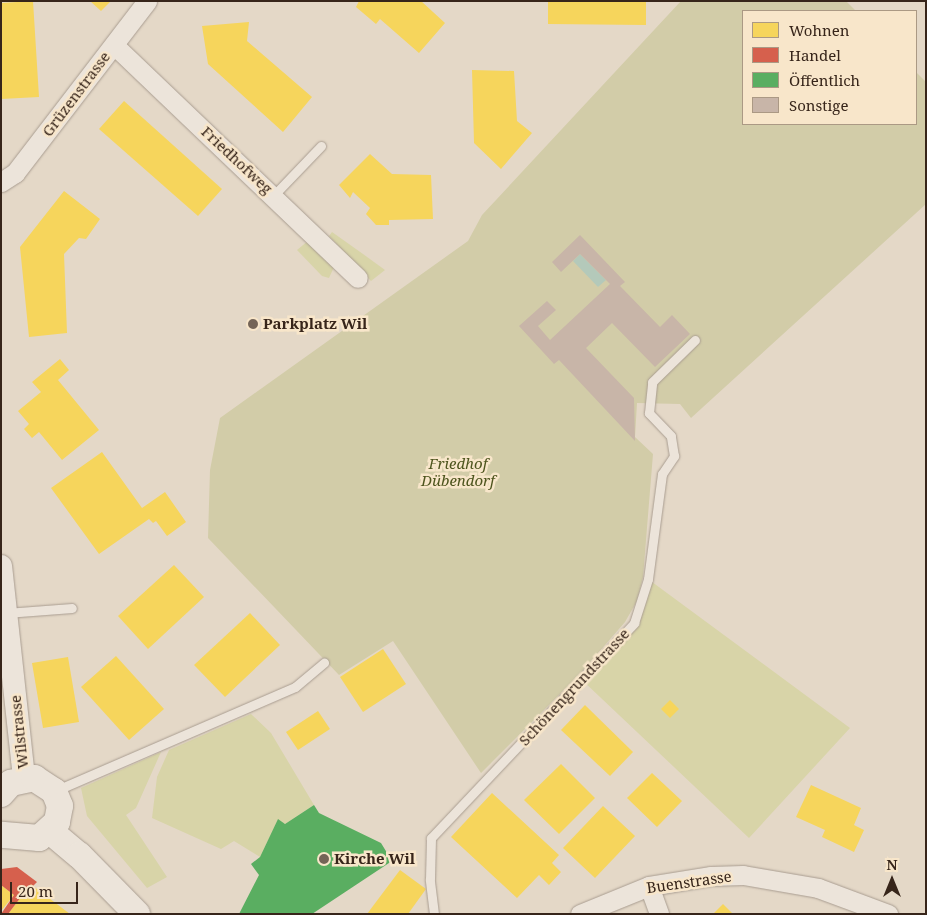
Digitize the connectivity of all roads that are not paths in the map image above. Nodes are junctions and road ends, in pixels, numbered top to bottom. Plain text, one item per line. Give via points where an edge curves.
1 (147, 1) edge
2 (114, 45) junction
3 (321, 146) dead end
4 (1, 182) edge
5 (274, 195) junction
6 (358, 278) dead end
7 (694, 340) dead end
8 (1, 566) edge
9 (72, 608) dead end
10 (6, 613) junction
11 (324, 663) dead end
12 (24, 778) junction
13 (54, 791) junction
14 (1, 794) edge
15 (50, 831) junction
16 (1, 835) edge
17 (649, 886) junction
18 (131, 911) edge
19 (434, 914) edge
20 (580, 914) edge
21 (659, 914) edge
22 (888, 914) edge

1 - 2 street, Grüzenstrasse
2 - 4 street, Grüzenstrasse via 16,173
2 - 5 street, Friedhofweg
3 - 5 lane
5 - 6 street, Friedhofweg
7 - 19 lane, Schönengrundstrasse via 652,382 649,413 672,436 674,456 662,474 648,579 634,623 431,838 430,879
8 - 10 street, Wilstrasse
9 - 10 lane
10 - 12 street, Wilstrasse
11 - 13 lane via 295,687
12 - 13 main road via 42,780
12 - 14 main road via 11,783
13 - 15 main road via 59,814
15 - 16 main road via 31,840
15 - 18 main road
17 - 20 street, Buenstrasse
17 - 21 street
17 - 22 street, Buenstrasse via 711,876 768,877 818,888

